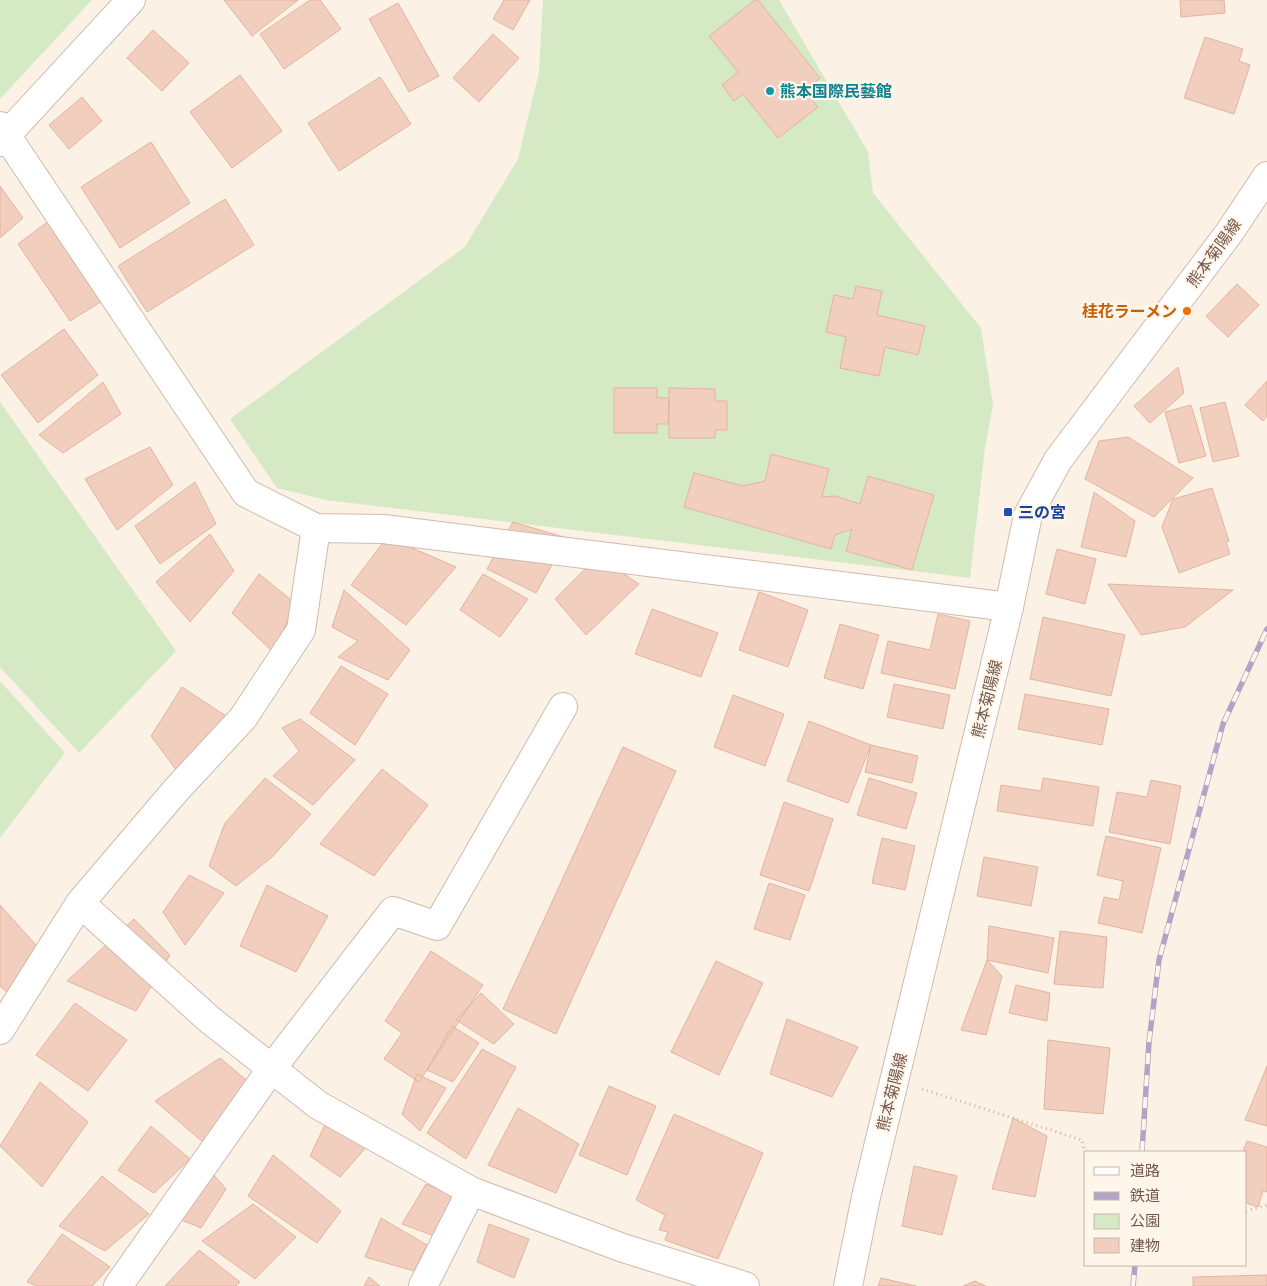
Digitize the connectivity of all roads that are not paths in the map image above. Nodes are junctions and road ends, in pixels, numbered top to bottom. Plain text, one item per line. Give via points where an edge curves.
1 (132, 0) edge
2 (2, 134) edge
3 (1267, 176) edge
4 (316, 528) junction
5 (1009, 607) junction
6 (563, 707) dead end
7 (80, 903) junction
8 (0, 1030) edge
9 (272, 1068) junction
10 (471, 1190) junction
11 (118, 1286) edge
12 (423, 1286) edge
13 (745, 1286) edge
14 (848, 1286) edge

1 - 2 street
2 - 4 street via 246,493
3 - 5 street, 熊本菊陽線 via 1224,240 1058,460 1028,515
4 - 5 street via 383,529
4 - 7 street via 301,630 243,718 177,789
5 - 14 street, 熊本菊陽線 via 866,1197
6 - 9 street via 437,926 393,911
7 - 8 street
7 - 9 street via 210,1020
9 - 10 street via 318,1105
9 - 11 street
10 - 12 street
10 - 13 street via 623,1248

